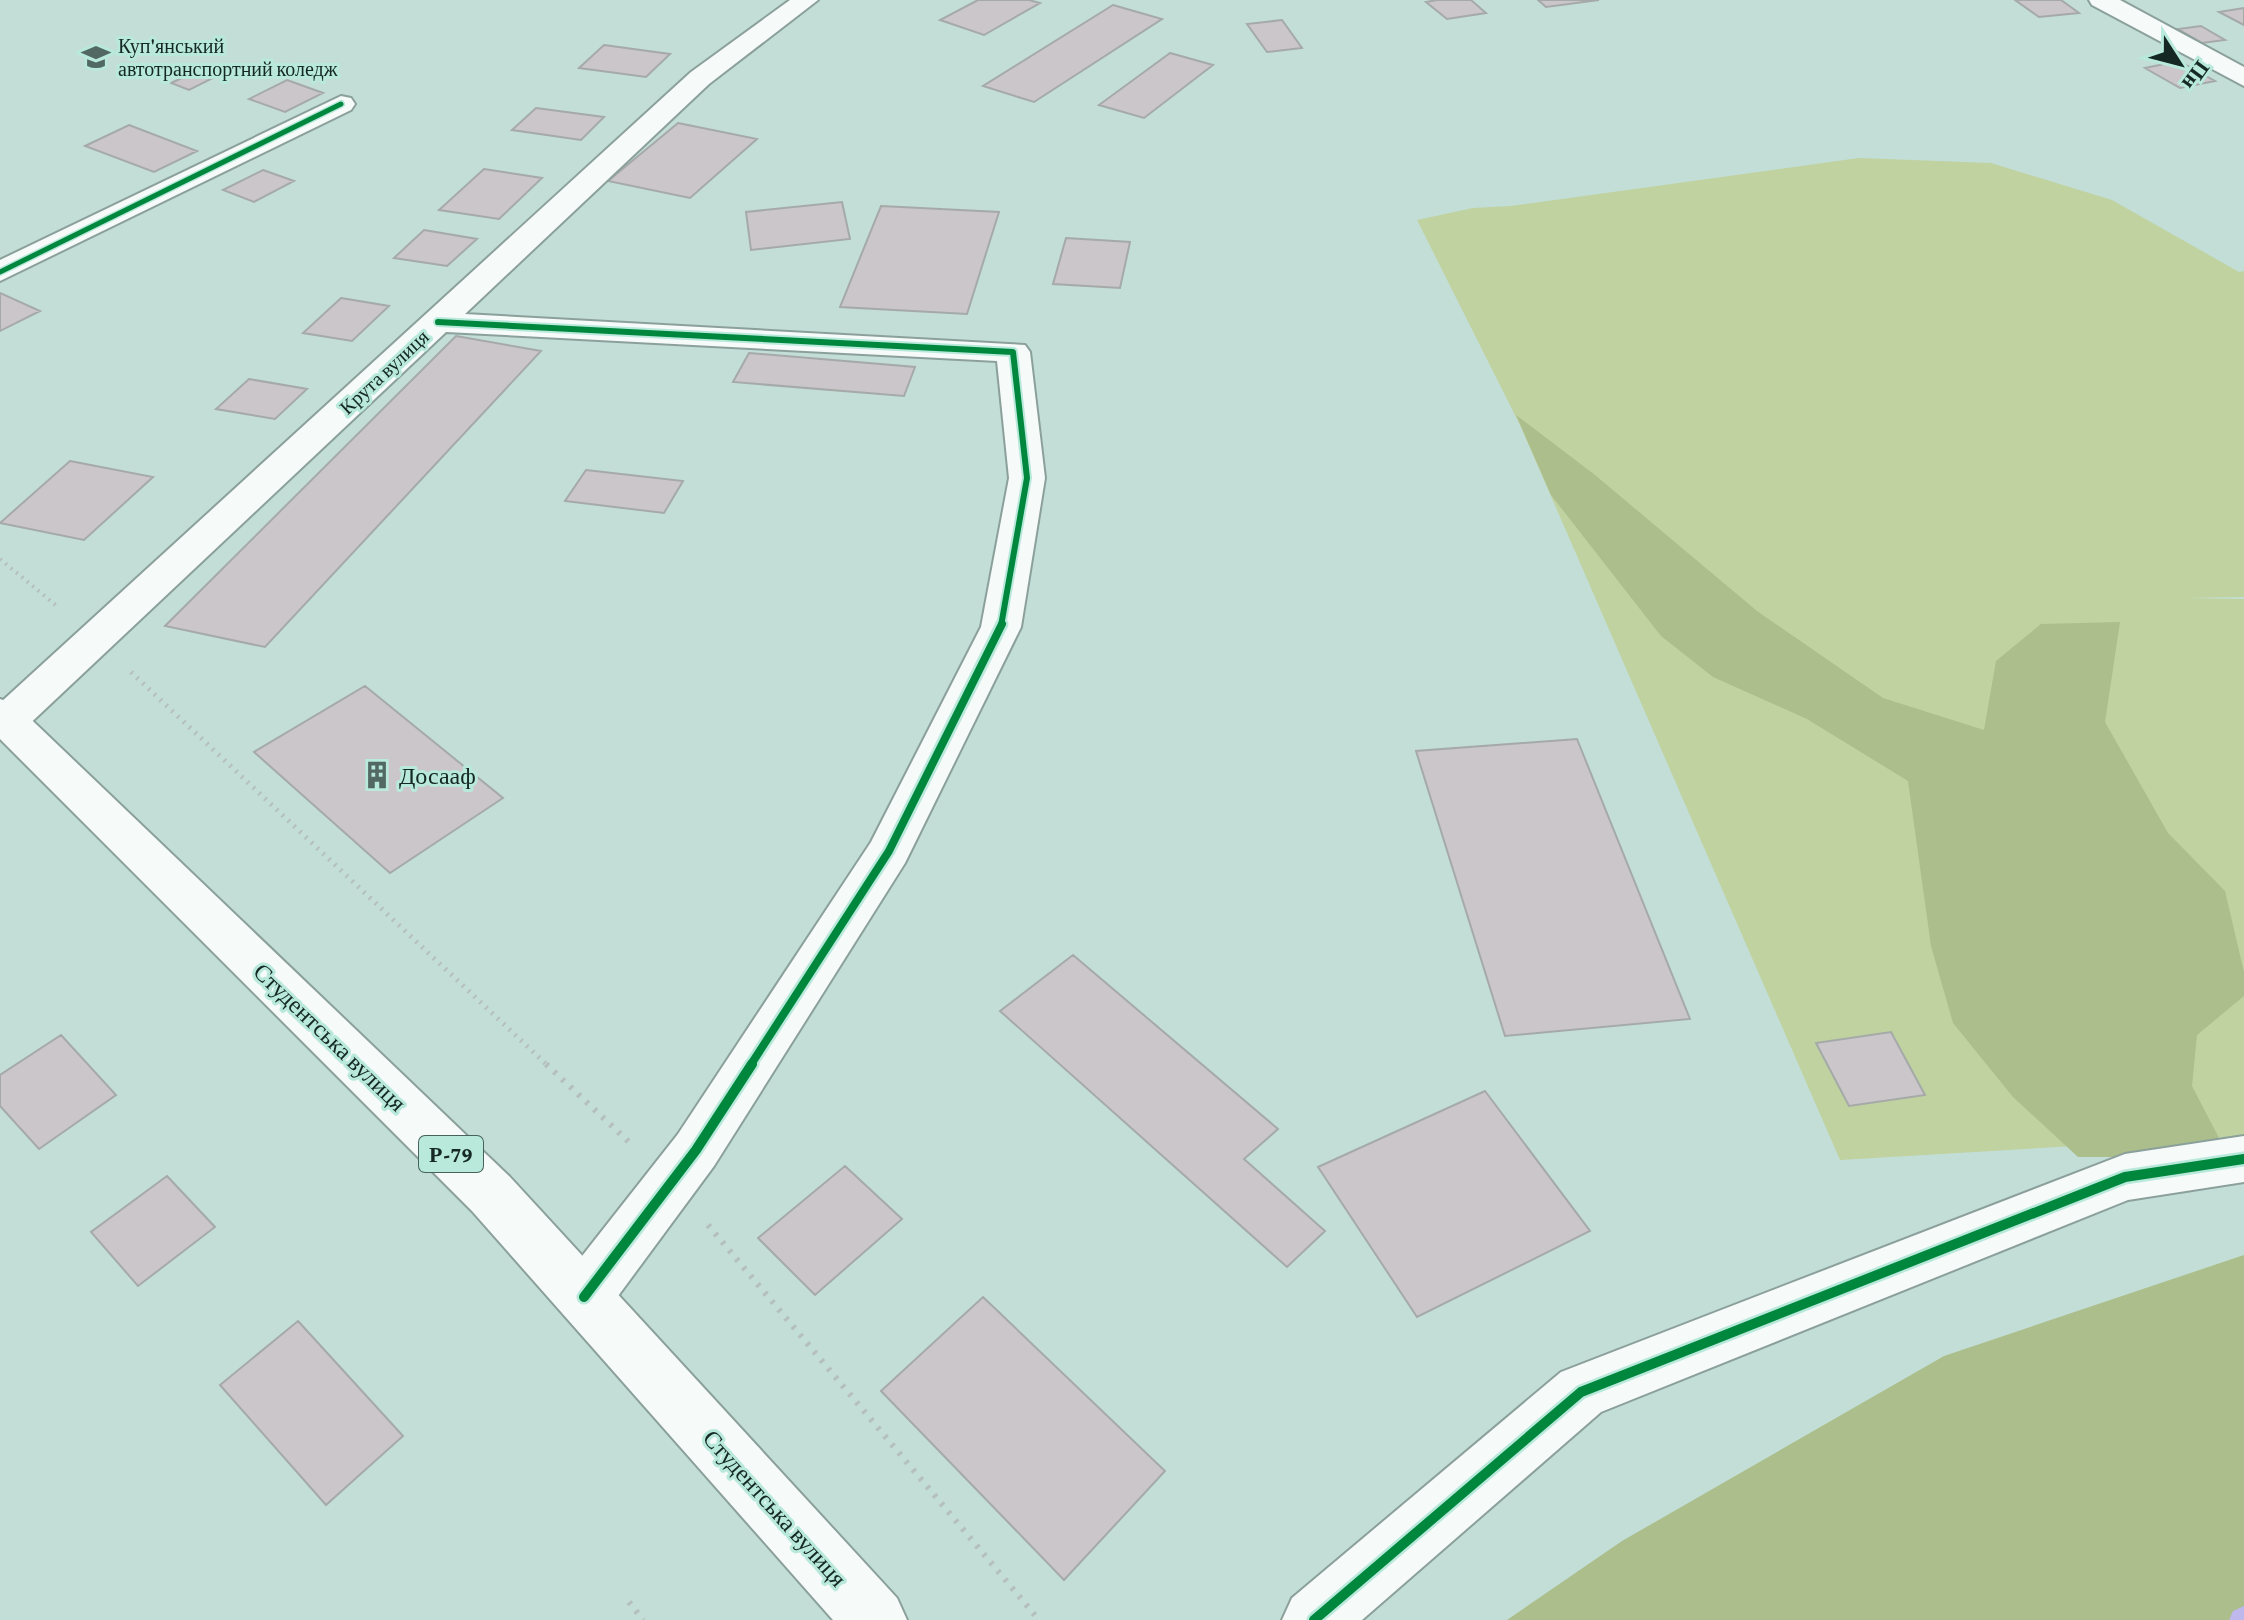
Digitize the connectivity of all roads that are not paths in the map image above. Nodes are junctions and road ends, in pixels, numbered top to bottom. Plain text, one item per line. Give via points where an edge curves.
1 (806, 0) edge
2 (2101, 0) edge
3 (2244, 78) edge
4 (341, 104) dead end
5 (0, 272) edge
6 (438, 322) junction
7 (4, 717) edge
8 (2244, 1159) edge
9 (584, 1297) junction
10 (875, 1620) edge
11 (1314, 1620) edge

1 - 6 street, Крута вулиця via 700,78
2 - 3 street
4 - 5 street
6 - 7 street, Крута вулиця
6 - 9 street via 1013,352 1027,478 1001,627 889,851 696,1150
7 - 9 street, Студентська вулиця / Р-79 via 491,1194
8 - 11 street via 2125,1177 1581,1392
9 - 10 street, Студентська вулиця / Р-79

